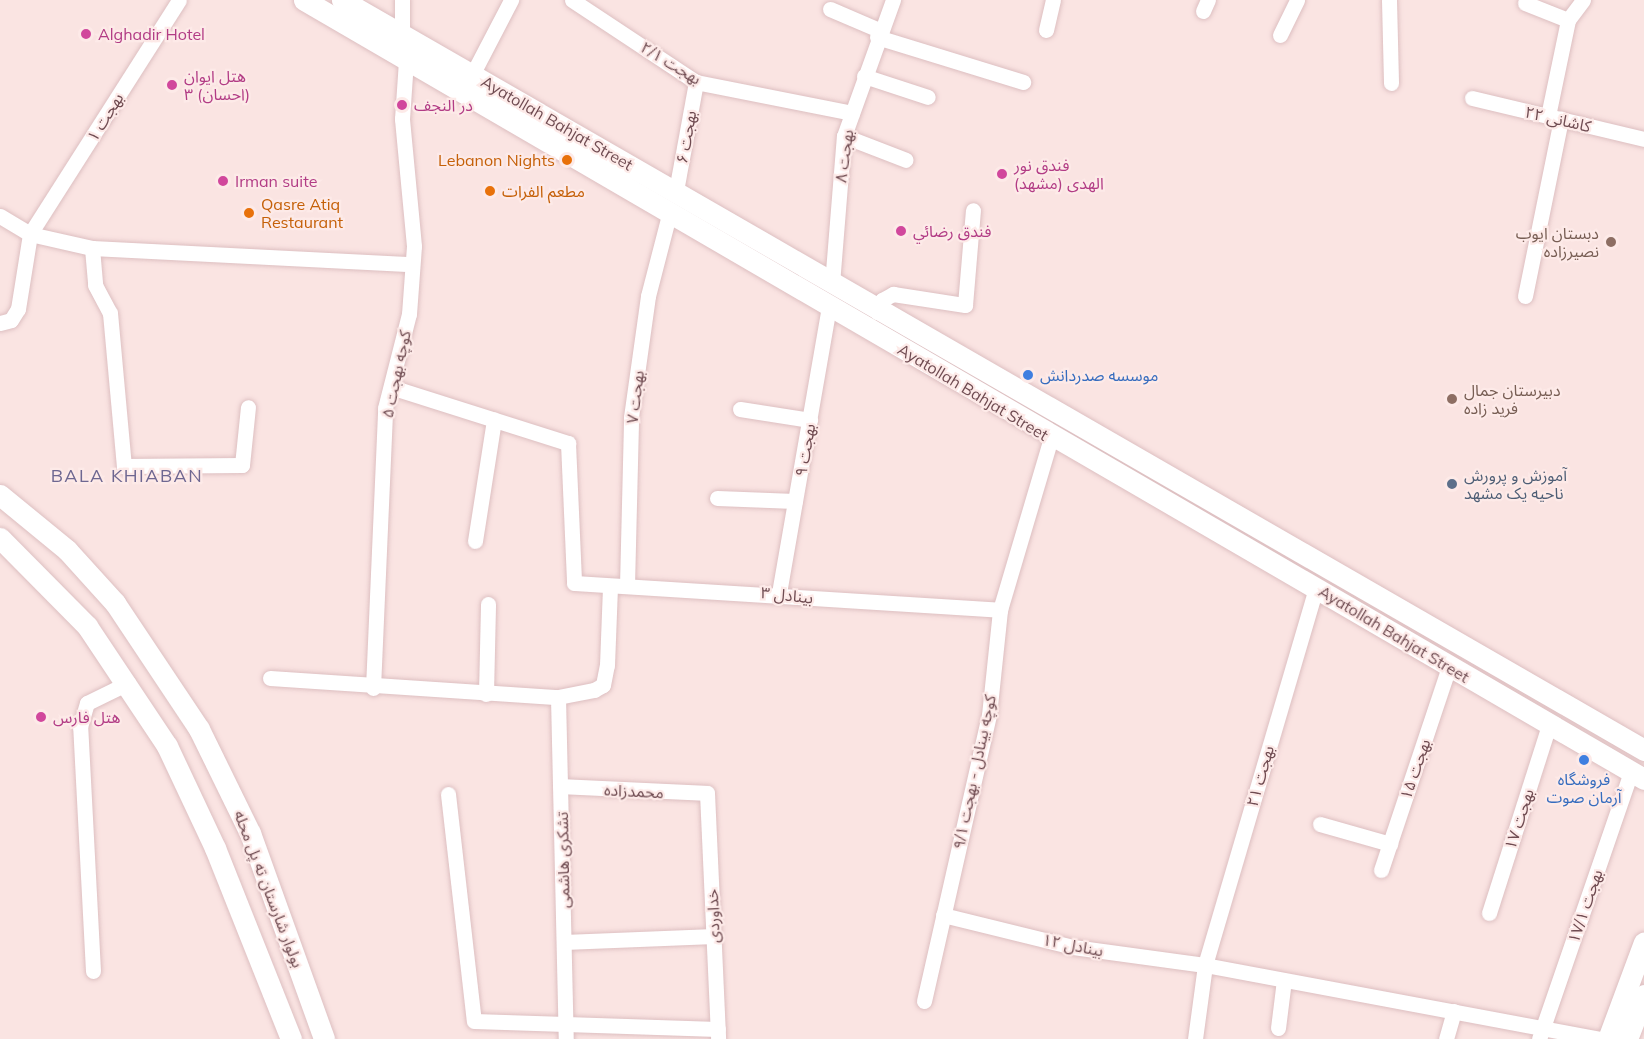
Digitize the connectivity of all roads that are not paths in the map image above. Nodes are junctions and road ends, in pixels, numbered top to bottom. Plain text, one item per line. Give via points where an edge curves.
1 (179, 0) edge
2 (304, 0) edge
3 (342, 0) edge
4 (402, 0) edge
5 (511, 0) edge
6 (572, 0) edge
7 (893, 0) edge
8 (1053, 0) edge
9 (1297, 0) edge
10 (1389, 0) edge
11 (1583, 0) edge
12 (1525, 3) dead end
13 (830, 9) dead end
14 (1568, 20) junction
15 (1046, 30) dead end
16 (878, 34) junction
17 (402, 35) junction
18 (1280, 35) dead end
19 (406, 60) junction
20 (472, 75) junction
21 (864, 76) junction
22 (1023, 81) dead end
23 (696, 82) junction
24 (1391, 83) dead end
25 (928, 97) dead end
26 (1472, 98) dead end
27 (852, 113) junction
28 (1554, 118) junction
29 (844, 136) junction
30 (1644, 139) edge
31 (906, 160) dead end
32 (673, 201) junction
33 (973, 210) dead end
34 (0, 216) edge
35 (30, 234) junction
36 (92, 248) junction
37 (412, 264) junction
38 (832, 284) junction
39 (1525, 296) dead end
40 (829, 307) junction
41 (877, 312) junction
42 (0, 323) edge
43 (391, 387) junction
44 (248, 406) dead end
45 (740, 409) dead end
46 (494, 419) junction
47 (810, 420) junction
48 (1051, 438) junction
49 (0, 495) edge
50 (717, 498) dead end
51 (795, 501) junction
52 (0, 538) edge
53 (475, 541) dead end
54 (610, 586) junction
55 (627, 586) junction
56 (1316, 588) junction
57 (779, 593) junction
58 (488, 604) dead end
59 (1000, 610) junction
60 (1449, 667) junction
61 (270, 678) dead end
62 (128, 683) junction
63 (373, 688) junction
64 (486, 694) junction
65 (558, 697) junction
66 (1549, 725) junction
67 (1643, 750) edge
68 (1641, 778) edge
69 (561, 786) junction
70 (448, 794) dead end
71 (707, 794) joint
72 (1320, 824) dead end
73 (1390, 844) junction
74 (1381, 870) dead end
75 (1489, 913) dead end
76 (943, 915) junction
77 (713, 936) junction
78 (565, 942) junction
79 (1644, 942) edge
80 (1205, 965) junction
81 (93, 971) dead end
82 (1284, 980) junction
83 (1644, 995) edge
84 (924, 1001) dead end
85 (1454, 1011) junction
86 (566, 1022) junction
87 (1278, 1028) dead end
88 (1542, 1033) edge
89 (718, 1034) edge
90 (291, 1039) edge
91 (324, 1039) edge
92 (566, 1039) edge
93 (1195, 1039) edge
94 (1446, 1039) edge
95 (1601, 1039) edge
96 (1608, 1039) edge
97 (1627, 1039) edge

1 - 35 street, بهجت ۱
2 - 19 main road, Ayatollah Bahjat Street
3 - 17 main road, Ayatollah Bahjat Street
4 - 17 street
5 - 20 street
6 - 23 street, بهجت ۲/۱
7 - 16 street, بهجت ۸
8 - 15 street
9 - 18 street
10 - 24 street
11 - 14 street
12 - 14 street
13 - 16 street
14 - 28 street
16 - 21 street, بهجت ۸
16 - 22 street
17 - 20 main road, Ayatollah Bahjat Street
19 - 32 main road, Ayatollah Bahjat Street
19 - 37 street, کوچه بهجت ۵ via 402,119
20 - 32 main road, Ayatollah Bahjat Street
21 - 25 street
21 - 27 street, بهجت ۸
23 - 27 street, بهجت ۲/۱
23 - 32 street, بهجت ۶
26 - 28 street, کاشانی ۲۲
27 - 29 street, بهجت ۸
28 - 30 street, کاشانی ۲۲
28 - 39 street
29 - 31 street
29 - 38 street, بهجت ۸
32 - 38 main road, Ayatollah Bahjat Street
32 - 40 main road, Ayatollah Bahjat Street
32 - 55 street, بهجت ۷ via 648,296 631,417
33 - 41 street via 965,305 893,294 882,300
34 - 35 street
35 - 36 street
35 - 42 street via 18,309 11,320
36 - 37 street
36 - 44 street via 95,285 110,313 124,466 242,465
37 - 43 street, کوچه بهجت ۵ via 409,314
38 - 41 main road, Ayatollah Bahjat Street
40 - 47 street, بهجت ۹
40 - 48 main road, Ayatollah Bahjat Street
41 - 67 main road, Ayatollah Bahjat Street
43 - 46 street
43 - 63 street, کوچه بهجت ۵
45 - 47 street
46 - 53 street
46 - 54 street, بینادل ۳ via 568,443 574,583
47 - 51 street, بهجت ۹
48 - 56 main road, Ayatollah Bahjat Street
48 - 59 street, کوچه بینادل - بهجت ۹/۱
49 - 91 main road, بولوار شارستان ته پل محله via 67,550 114,603 199,729 250,833
50 - 51 street
51 - 57 street, بهجت ۹
52 - 62 main road, بولوار شارستان ته پل محله via 87,626
54 - 55 street, بینادل ۳
54 - 65 street via 603,685
55 - 57 street, بینادل ۳
56 - 60 main road, Ayatollah Bahjat Street
56 - 80 street, بهجت ۲۱
57 - 59 street, بینادل ۳
58 - 64 street
59 - 76 street, کوچه بینادل - بهجت ۹/۱ via 988,715
60 - 66 main road, Ayatollah Bahjat Street
60 - 73 street, بهجت ۱۵
61 - 63 street
62 - 81 street via 87,703 80,728
62 - 90 main road, بولوار شارستان ته پل محله via 167,746 215,848
63 - 64 street
64 - 65 street
65 - 69 street, تشکری هاشمی
66 - 68 main road, Ayatollah Bahjat Street
66 - 75 street, بهجت ۱۷
68 - 88 street, بهجت ۱۷/۱
69 - 71 street, محمدزاده
69 - 78 street, تشکری هاشمی
70 - 86 street via 474,1020
71 - 77 street, خداوردی
72 - 73 street
73 - 74 street, بهجت ۱۵
76 - 80 street, بینادل ۱۲ via 1073,947
76 - 84 street, کوچه بینادل - بهجت ۹/۱
77 - 78 street
77 - 89 street, خداوردی
78 - 86 street, تشکری هاشمی
79 - 96 main road
80 - 82 street, بینادل ۱۲
80 - 93 street, بهجت ۲۱
82 - 85 street, بینادل ۱۲
82 - 87 street
83 - 97 main road
85 - 88 street, بینادل ۱۲
85 - 94 street
86 - 89 street
86 - 92 street, تشکری هاشمی
88 - 95 street, بینادل ۱۲

